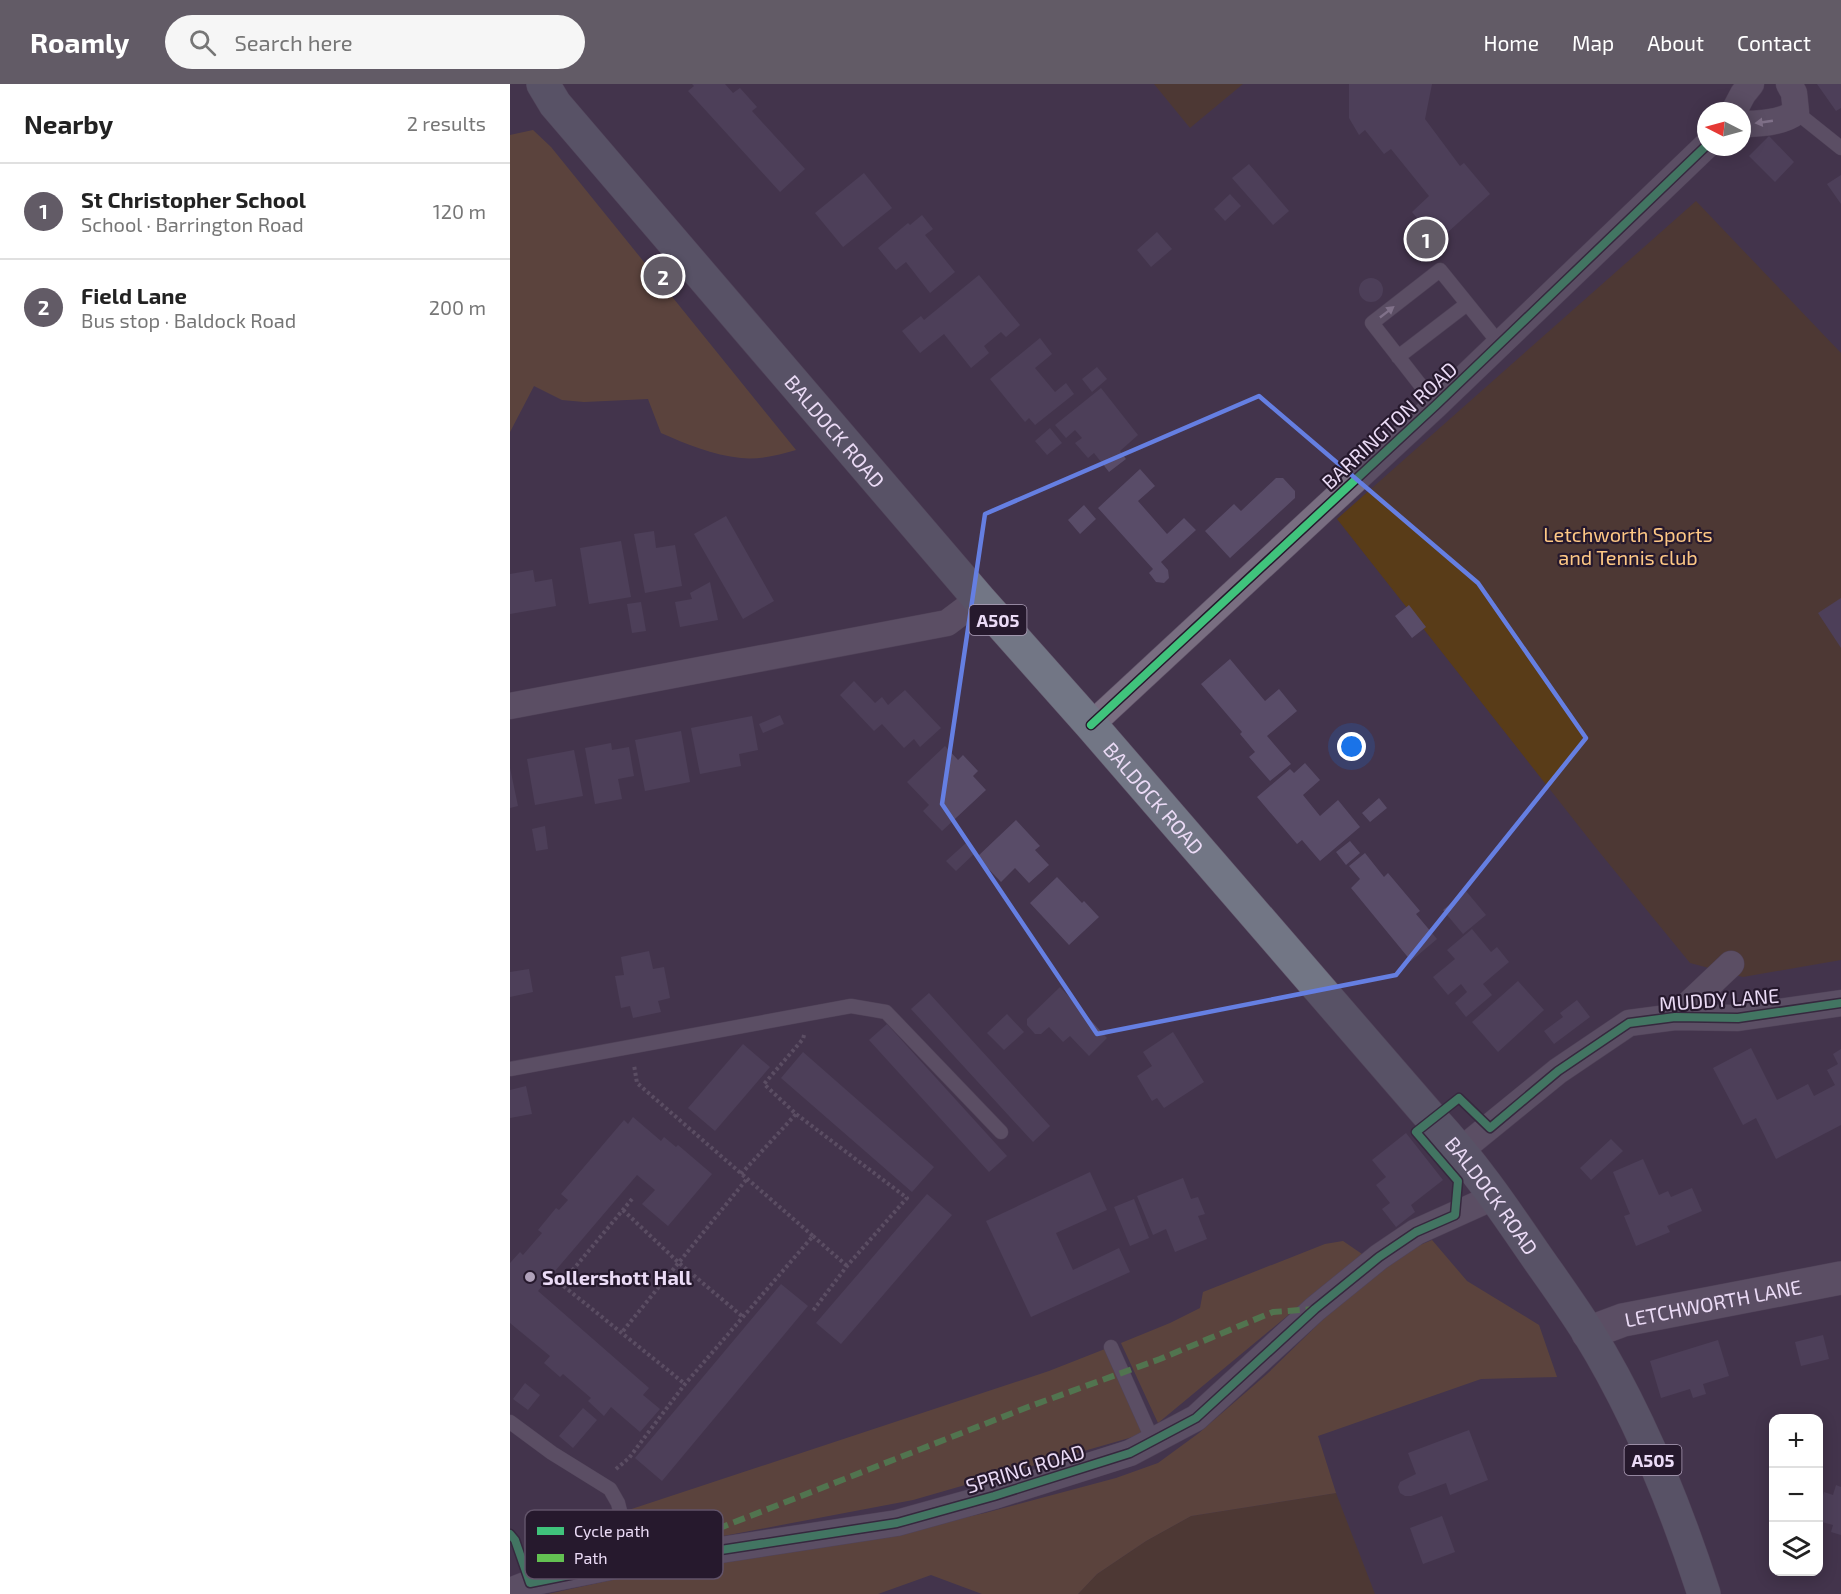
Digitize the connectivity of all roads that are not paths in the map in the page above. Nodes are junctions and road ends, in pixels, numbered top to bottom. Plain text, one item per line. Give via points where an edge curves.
1 (543, 84) edge
2 (1751, 84) edge
3 (1789, 84) edge
4 (1739, 102) edge
5 (1796, 112) junction
6 (1751, 123) edge
7 (1841, 148) edge
8 (1697, 155) edge
9 (1467, 304) junction
10 (1499, 343) junction
11 (1398, 357) junction
12 (1436, 405) junction
13 (979, 599) junction
14 (510, 706) edge
15 (1091, 725) junction
16 (1731, 964) dead end
17 (1841, 1003) edge
18 (1675, 1017) junction
19 (510, 1069) edge
20 (1001, 1132) dead end
21 (1461, 1150) junction
22 (1496, 1196) junction
23 (1841, 1278) edge
24 (1588, 1333) junction
25 (1111, 1347) dead end
26 (510, 1422) edge
27 (1153, 1441) junction
28 (620, 1510) edge
29 (723, 1549) edge
30 (550, 1579) edge
31 (510, 1591) edge
32 (1704, 1594) edge

1 - 13 main road, BALDOCK ROAD / A505 via 555,104
2 - 4 street
3 - 5 street
5 -> 6 street via 1780,120
5 - 7 lane
8 - 10 street, BARRINGTON ROAD
9 - 10 lane
9 - 11 lane
11 -> 9 lane via 1372,323 1440,270
10 - 12 street, BARRINGTON ROAD
11 - 12 lane
12 - 15 street, BARRINGTON ROAD
13 - 14 street via 947,623
13 - 15 main road, BALDOCK ROAD / A505
15 - 21 main road, BALDOCK ROAD / A505
16 - 18 street
17 - 18 street, MUDDY LANE via 1738,1018
18 - 21 street, MUDDY LANE via 1629,1023 1603,1039
19 - 20 lane via 851,1006 886,1012
21 - 22 main road, BALDOCK ROAD / A505
22 - 24 main road, BALDOCK ROAD / A505
22 - 27 street, SPRING ROAD via 1416,1232 1379,1257 1315,1309 1196,1418
23 - 24 street, LETCHWORTH LANE via 1623,1320
24 - 32 main road, A505 via 1635,1420 1668,1494
25 - 27 lane
26 - 28 lane via 610,1489
27 - 29 street, SPRING ROAD via 1118,1457 897,1523
30 - 31 street, SPRING ROAD

